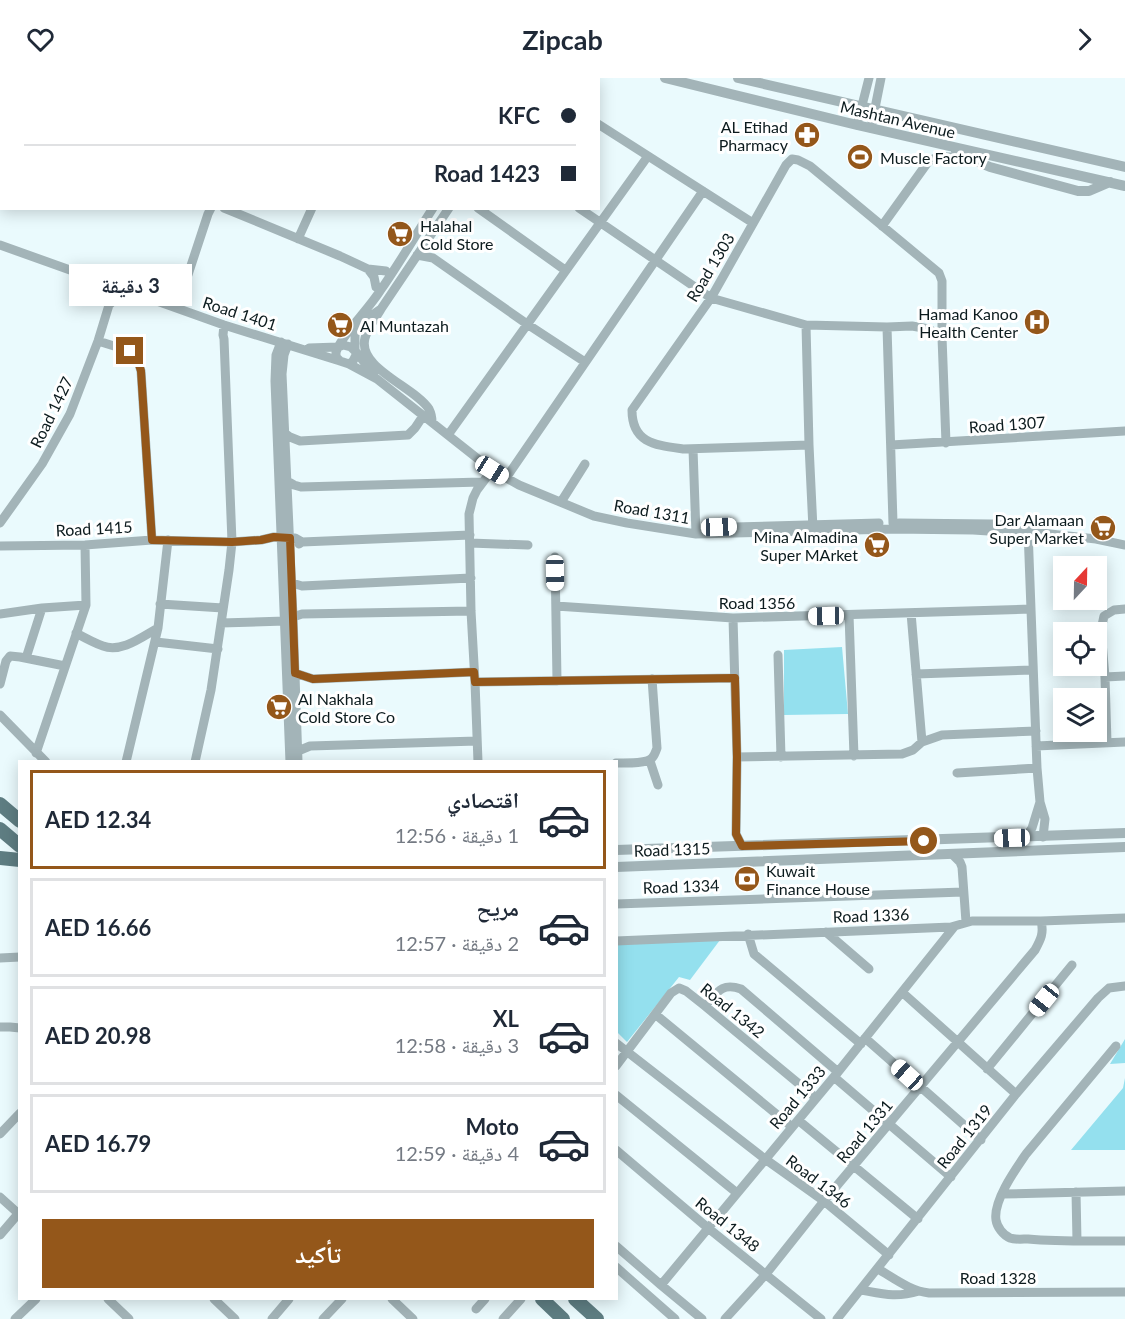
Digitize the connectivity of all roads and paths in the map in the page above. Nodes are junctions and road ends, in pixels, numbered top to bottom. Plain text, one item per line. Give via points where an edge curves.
1 (665, 78) edge
2 (738, 78) edge
3 (869, 78) edge
4 (881, 78) edge
5 (862, 107) junction
6 (875, 110) junction
7 (600, 125) edge
8 (857, 125) junction
9 (871, 128) junction
10 (948, 146) junction
11 (648, 156) junction
12 (971, 159) junction
13 (1125, 166) edge
14 (1110, 182) junction
15 (1125, 186) edge
16 (703, 191) junction
17 (211, 210) edge
18 (229, 210) edge
19 (311, 210) edge
20 (432, 210) edge
21 (448, 210) edge
22 (481, 210) edge
23 (582, 210) edge
24 (600, 223) junction
25 (753, 223) junction
26 (882, 226) junction
27 (298, 239) junction
28 (426, 242) junction
29 (0, 245) edge
30 (417, 255) junction
31 (432, 258) junction
32 (656, 260) junction
33 (368, 269) junction
34 (565, 270) junction
35 (384, 277) junction
36 (115, 286) junction
37 (376, 287) junction
38 (711, 298) junction
39 (370, 303) junction
40 (177, 308) junction
41 (381, 309) junction
42 (360, 318) junction
43 (527, 324) junction
44 (806, 325) junction
45 (227, 326) junction
46 (887, 327) junction
47 (942, 337) junction
48 (98, 341) junction
49 (284, 343) junction
50 (338, 347) junction
51 (301, 348) junction
52 (356, 351) junction
53 (585, 362) junction
54 (345, 363) junction
55 (377, 379) junction
56 (423, 416) junction
57 (432, 422) junction
58 (1125, 431) edge
59 (286, 434) junction
60 (448, 435) junction
61 (946, 442) junction
62 (809, 445) junction
63 (891, 445) junction
64 (693, 449) junction
65 (585, 464) dead end
66 (492, 470) junction
67 (506, 478) junction
68 (287, 481) junction
69 (481, 482) junction
70 (561, 502) junction
71 (0, 523) edge
72 (893, 523) junction
73 (813, 528) junction
74 (1013, 530) junction
75 (1028, 530) junction
76 (696, 531) junction
77 (470, 539) junction
78 (152, 540) junction
79 (168, 540) junction
80 (232, 542) junction
81 (286, 544) junction
82 (528, 544) dead end
83 (85, 545) junction
84 (0, 546) edge
85 (1125, 546) edge
86 (555, 557) dead end
87 (471, 578) junction
88 (292, 583) junction
89 (160, 604) junction
90 (86, 605) junction
91 (556, 606) junction
92 (42, 608) junction
93 (223, 608) junction
94 (1031, 609) junction
95 (1125, 609) edge
96 (471, 611) junction
97 (911, 613) junction
98 (0, 614) edge
99 (849, 615) junction
100 (734, 618) junction
101 (289, 619) junction
102 (221, 623) junction
103 (158, 628) junction
104 (76, 633) junction
105 (156, 642) junction
106 (218, 649) junction
107 (778, 655) dead end
108 (26, 658) junction
109 (64, 666) junction
110 (1033, 670) junction
111 (295, 673) junction
112 (916, 674) junction
113 (1125, 676) edge
114 (475, 677) junction
115 (1105, 677) junction
116 (735, 678) junction
117 (313, 679) junction
118 (652, 680) junction
119 (557, 681) junction
120 (0, 684) edge
121 (295, 690) junction
122 (0, 715) edge
123 (1035, 731) junction
124 (477, 741) junction
125 (922, 742) junction
126 (1125, 742) edge
127 (1107, 743) junction
128 (1036, 746) junction
129 (298, 751) junction
130 (36, 753) junction
131 (854, 756) junction
132 (737, 757) junction
133 (781, 757) junction
134 (44, 760) edge
135 (126, 760) edge
136 (195, 760) edge
137 (290, 760) edge
138 (298, 760) edge
139 (478, 760) edge
140 (650, 760) junction
141 (618, 763) edge
142 (1037, 768) junction
143 (957, 773) dead end
144 (658, 785) dead end
145 (1040, 802) junction
146 (0, 805) edge
147 (18, 819) edge
148 (0, 829) edge
149 (1125, 833) edge
150 (1043, 837) junction
151 (1025, 838) junction
152 (18, 844) edge
153 (742, 846) junction
154 (1125, 847) edge
155 (618, 850) edge
156 (1038, 851) junction
157 (952, 854) junction
158 (970, 854) junction
159 (0, 858) edge
160 (18, 860) edge
161 (618, 867) edge
162 (963, 872) junction
163 (963, 892) junction
164 (618, 903) edge
165 (1125, 918) edge
166 (1041, 921) junction
167 (966, 922) junction
168 (954, 927) junction
169 (826, 932) junction
170 (748, 934) junction
171 (618, 941) edge
172 (18, 957) edge
173 (0, 958) edge
174 (1072, 965) dead end
175 (869, 969) dead end
176 (1125, 986) edge
177 (903, 993) junction
178 (705, 1006) junction
179 (655, 1014) junction
180 (0, 1027) edge
181 (18, 1028) edge
182 (863, 1041) junction
183 (959, 1043) junction
184 (618, 1044) edge
185 (1116, 1046) dead end
186 (627, 1052) junction
187 (618, 1063) edge
188 (987, 1069) junction
189 (836, 1075) junction
190 (921, 1088) junction
191 (1016, 1094) junction
192 (618, 1097) edge
193 (816, 1098) junction
194 (18, 1117) edge
195 (795, 1123) junction
196 (889, 1125) junction
197 (0, 1134) edge
198 (981, 1140) junction
199 (618, 1152) edge
200 (765, 1159) junction
201 (854, 1166) junction
202 (951, 1177) junction
203 (1125, 1191) edge
204 (1076, 1192) junction
205 (737, 1193) junction
206 (1003, 1194) junction
207 (0, 1197) edge
208 (824, 1201) junction
209 (18, 1214) edge
210 (18, 1216) edge
211 (918, 1219) junction
212 (708, 1228) junction
213 (0, 1234) edge
214 (1077, 1241) junction
215 (1125, 1241) edge
216 (618, 1248) edge
217 (889, 1256) junction
218 (618, 1269) edge
219 (878, 1269) junction
220 (766, 1274) junction
221 (661, 1285) junction
222 (861, 1290) junction
223 (919, 1291) junction
224 (1125, 1292) edge
225 (35, 1300) edge
226 (109, 1300) edge
227 (288, 1300) edge
228 (341, 1300) edge
229 (393, 1300) edge
230 (484, 1300) edge
231 (520, 1300) edge
232 (543, 1300) edge
233 (576, 1300) edge
234 (220, 1301) edge
235 (476, 1309) dead end
236 (124, 1317) edge
237 (15, 1319) edge
238 (235, 1319) edge
239 (272, 1319) edge
240 (323, 1319) edge
241 (413, 1319) edge
242 (503, 1319) edge
243 (563, 1319) edge
244 (597, 1319) edge
245 (675, 1319) edge
246 (702, 1319) edge
247 (725, 1319) edge
248 (821, 1319) edge
249 (837, 1319) edge

1 - 8 street, Mashtan Avenue
2 - 5 street, Mashtan Avenue
3 - 5 street
4 - 6 street
5 - 6 street, Mashtan Avenue
5 - 8 street
6 - 9 street
6 - 13 street, Mashtan Avenue
7 - 11 street
8 - 9 street, Mashtan Avenue
9 - 10 street, Mashtan Avenue
10 - 12 street
10 - 14 street, Mashtan Avenue
11 - 16 street
11 - 24 street
12 - 14 street via 1078,191
12 - 26 street via 940,156 928,162
14 - 15 street, Mashtan Avenue
16 - 25 street
16 - 32 street
17 - 40 street
18 - 27 street
19 - 27 street
20 - 35 street
21 - 28 street
22 - 34 street
23 - 24 street
24 - 32 street
24 - 34 street
25 - 26 street, Road 1303 via 792,159 810,166
25 - 38 street, Road 1303
26 - 47 street, Road 1303 via 939,273
27 - 33 street
28 - 30 street
28 - 31 street
29 - 36 street, Road 1401
30 - 31 street
30 - 41 street
31 - 43 street
32 - 38 street
32 - 53 street
33 - 35 street
33 - 37 street
34 - 43 street
35 - 37 street
35 - 39 street
36 - 40 street, Road 1401
36 - 48 street, Road 1427 via 114,300
37 - 39 street
38 - 44 street
38 - 64 street, Road 1303 via 632,410 639,436 670,447
39 - 42 street
40 - 45 street, Road 1401
41 - 42 street
41 - 57 street via 366,337 365,349 376,365 425,404
42 - 50 street
42 - 52 street via 355,334
43 - 53 street
43 - 60 street
44 - 46 street
44 - 62 street
45 - 49 street, Road 1401
45 - 80 street via 223,335
46 - 47 street via 922,327
46 - 63 street
47 - 61 street, Road 1303
48 - 71 street, Road 1427 via 70,414 42,464
48 - 78 street via 130,351 141,371
49 - 51 street, Road 1401
49 - 59 street
49 - 81 street via 277,349 275,381
50 - 51 street, Road 1401
50 - 52 street via 351,346
50 - 54 street via 336,357
51 - 54 street, Road 1401
52 - 54 street via 353,361
52 - 55 street, Road 1311
53 - 67 street
54 - 55 street, Road 1311
55 - 56 street, Road 1311
56 - 57 street, Road 1311
56 - 59 street via 408,435 300,441
57 - 60 street, Road 1311
58 - 61 street, Road 1307
59 - 68 street
60 - 66 street, Road 1311
61 - 63 street, Road 1307
62 - 64 street, Road 1303
62 - 73 street
63 - 72 street
64 - 76 street
65 - 70 street
66 - 67 street, Road 1311
66 - 69 street
67 - 70 street, Road 1311
68 - 69 street via 301,487
68 - 81 street
69 - 77 street via 471,506
70 - 76 street, Road 1311 via 594,516
72 - 73 street, Road 1311
72 - 74 street, Road 1311 via 973,523 1003,525
73 - 74 street, Road 1311
73 - 76 street, Road 1311
74 - 75 street, Road 1311
75 - 85 street, Road 1311
75 - 94 street
77 - 81 street
77 - 82 street
77 - 87 street
78 - 79 street, Road 1415
78 - 83 street, Road 1415
79 - 80 street, Road 1415
79 - 89 street
80 - 81 street, Road 1415 via 261,540
80 - 93 street
81 - 88 street
81 - 101 street
83 - 84 street, Road 1415
83 - 90 street
86 - 91 street
87 - 88 street via 302,586
87 - 96 street
88 - 101 street
89 - 93 street
89 - 103 street
90 - 92 street
90 - 104 street
91 - 100 street, Road 1356
91 - 119 street
92 - 98 street
92 - 108 street
93 - 102 street
94 - 97 street, Road 1356
94 - 110 street
95 - 115 street via 1104,616 1101,630
96 - 101 street via 302,614
96 - 114 street
97 - 99 street, Road 1356
97 - 112 street
99 - 100 street, Road 1356
99 - 131 street
100 - 116 street
101 - 102 street
101 - 111 street
101 - 137 street
102 - 106 street
103 - 104 street via 118,648 103,646
103 - 105 street
104 - 109 street
105 - 106 street
105 - 135 street
106 - 136 street
107 - 133 street
108 - 109 street
108 - 120 street via 10,656
109 - 130 street
110 - 112 street
110 - 123 street
111 - 117 street
111 - 121 street
112 - 125 street
113 - 115 street
114 - 117 street
114 - 119 street
114 - 124 street
115 - 127 street
116 - 118 street
116 - 132 street
117 - 121 street
118 - 119 street
118 - 140 street via 657,748
121 - 129 street
122 - 130 street
123 - 125 street via 942,735
123 - 128 street
124 - 129 street via 310,746
124 - 139 street
125 - 131 street via 902,754
126 - 127 street
127 - 128 street
128 - 142 street
129 - 138 street
130 - 134 street
131 - 133 street
132 - 133 street
132 - 153 street via 736,834
140 - 141 street
140 - 144 street
142 - 143 street
142 - 145 street
145 - 150 street via 1045,819
145 - 151 street via 1035,823
146 - 147 main road
148 - 152 main road
149 - 150 street, Road 1315
150 - 151 street, Road 1315
150 - 156 street
151 - 153 street, Road 1315
153 - 155 street, Road 1315
154 - 156 street, Road 1315
156 - 158 street, Road 1315
157 - 158 street, Road 1315
157 - 161 street, Road 1315
157 - 162 street
158 - 162 street
159 - 160 main road
162 - 163 street
163 - 164 street, Road 1334
163 - 167 street
165 - 166 street, Road 1336
166 - 167 street, Road 1336
166 - 183 street, Road 1331 via 1044,931 1035,950
167 - 168 street, Road 1336
168 - 169 street, Road 1336
168 - 177 street, Road 1333
169 - 170 street, Road 1336
169 - 175 street
170 - 171 street, Road 1336
170 - 182 street via 754,954
172 - 173 street
174 - 188 street
176 - 191 street, Road 1319 via 1101,994
177 - 182 street, Road 1333
177 - 183 street
178 - 179 street, Road 1342 via 679,988
178 - 189 street via 720,989 741,989
178 - 193 street, Road 1342
179 - 186 street, Road 1342
179 - 195 street
180 - 181 street
182 - 189 street, Road 1333
182 - 190 street
183 - 188 street
183 - 190 street, Road 1331
184 - 186 street, Road 1346
185 - 206 street via 1026,1154
186 - 187 street, Road 1342
186 - 200 street, Road 1346
188 - 191 street
189 - 193 street, Road 1333
189 - 196 street
190 - 196 street, Road 1331
190 - 198 street
191 - 198 street, Road 1319
192 - 205 street
193 - 195 street, Road 1333
194 - 197 street
195 - 200 street, Road 1333
195 - 201 street
196 - 201 street, Road 1331
196 - 202 street
198 - 202 street, Road 1319
199 - 212 street, Road 1348
200 - 205 street, Road 1333
200 - 208 street, Road 1346
201 - 208 street, Road 1331
201 - 211 street
202 - 211 street, Road 1319
203 - 204 street
204 - 206 street
204 - 214 street
205 - 212 street, Road 1333
206 - 214 street via 996,1222 999,1230 1010,1238
207 - 209 street
208 - 217 street, Road 1346
208 - 220 street, Road 1331
210 - 213 street
211 - 217 street, Road 1319
212 - 220 street, Road 1348
212 - 221 street, Road 1333
214 - 215 street
216 - 221 street
217 - 219 street, Road 1319
218 - 245 street
219 - 222 street, Road 1319
219 - 223 street, Road 1328
220 - 247 street, Road 1331
220 - 248 street, Road 1348
221 - 246 street
222 - 223 street via 891,1295
222 - 249 street, Road 1319
223 - 224 street, Road 1328
225 - 237 street
226 - 236 street
227 - 239 street
228 - 240 street
229 - 241 street
230 - 235 street
231 - 242 street
232 - 243 main road
233 - 244 main road
234 - 238 street

